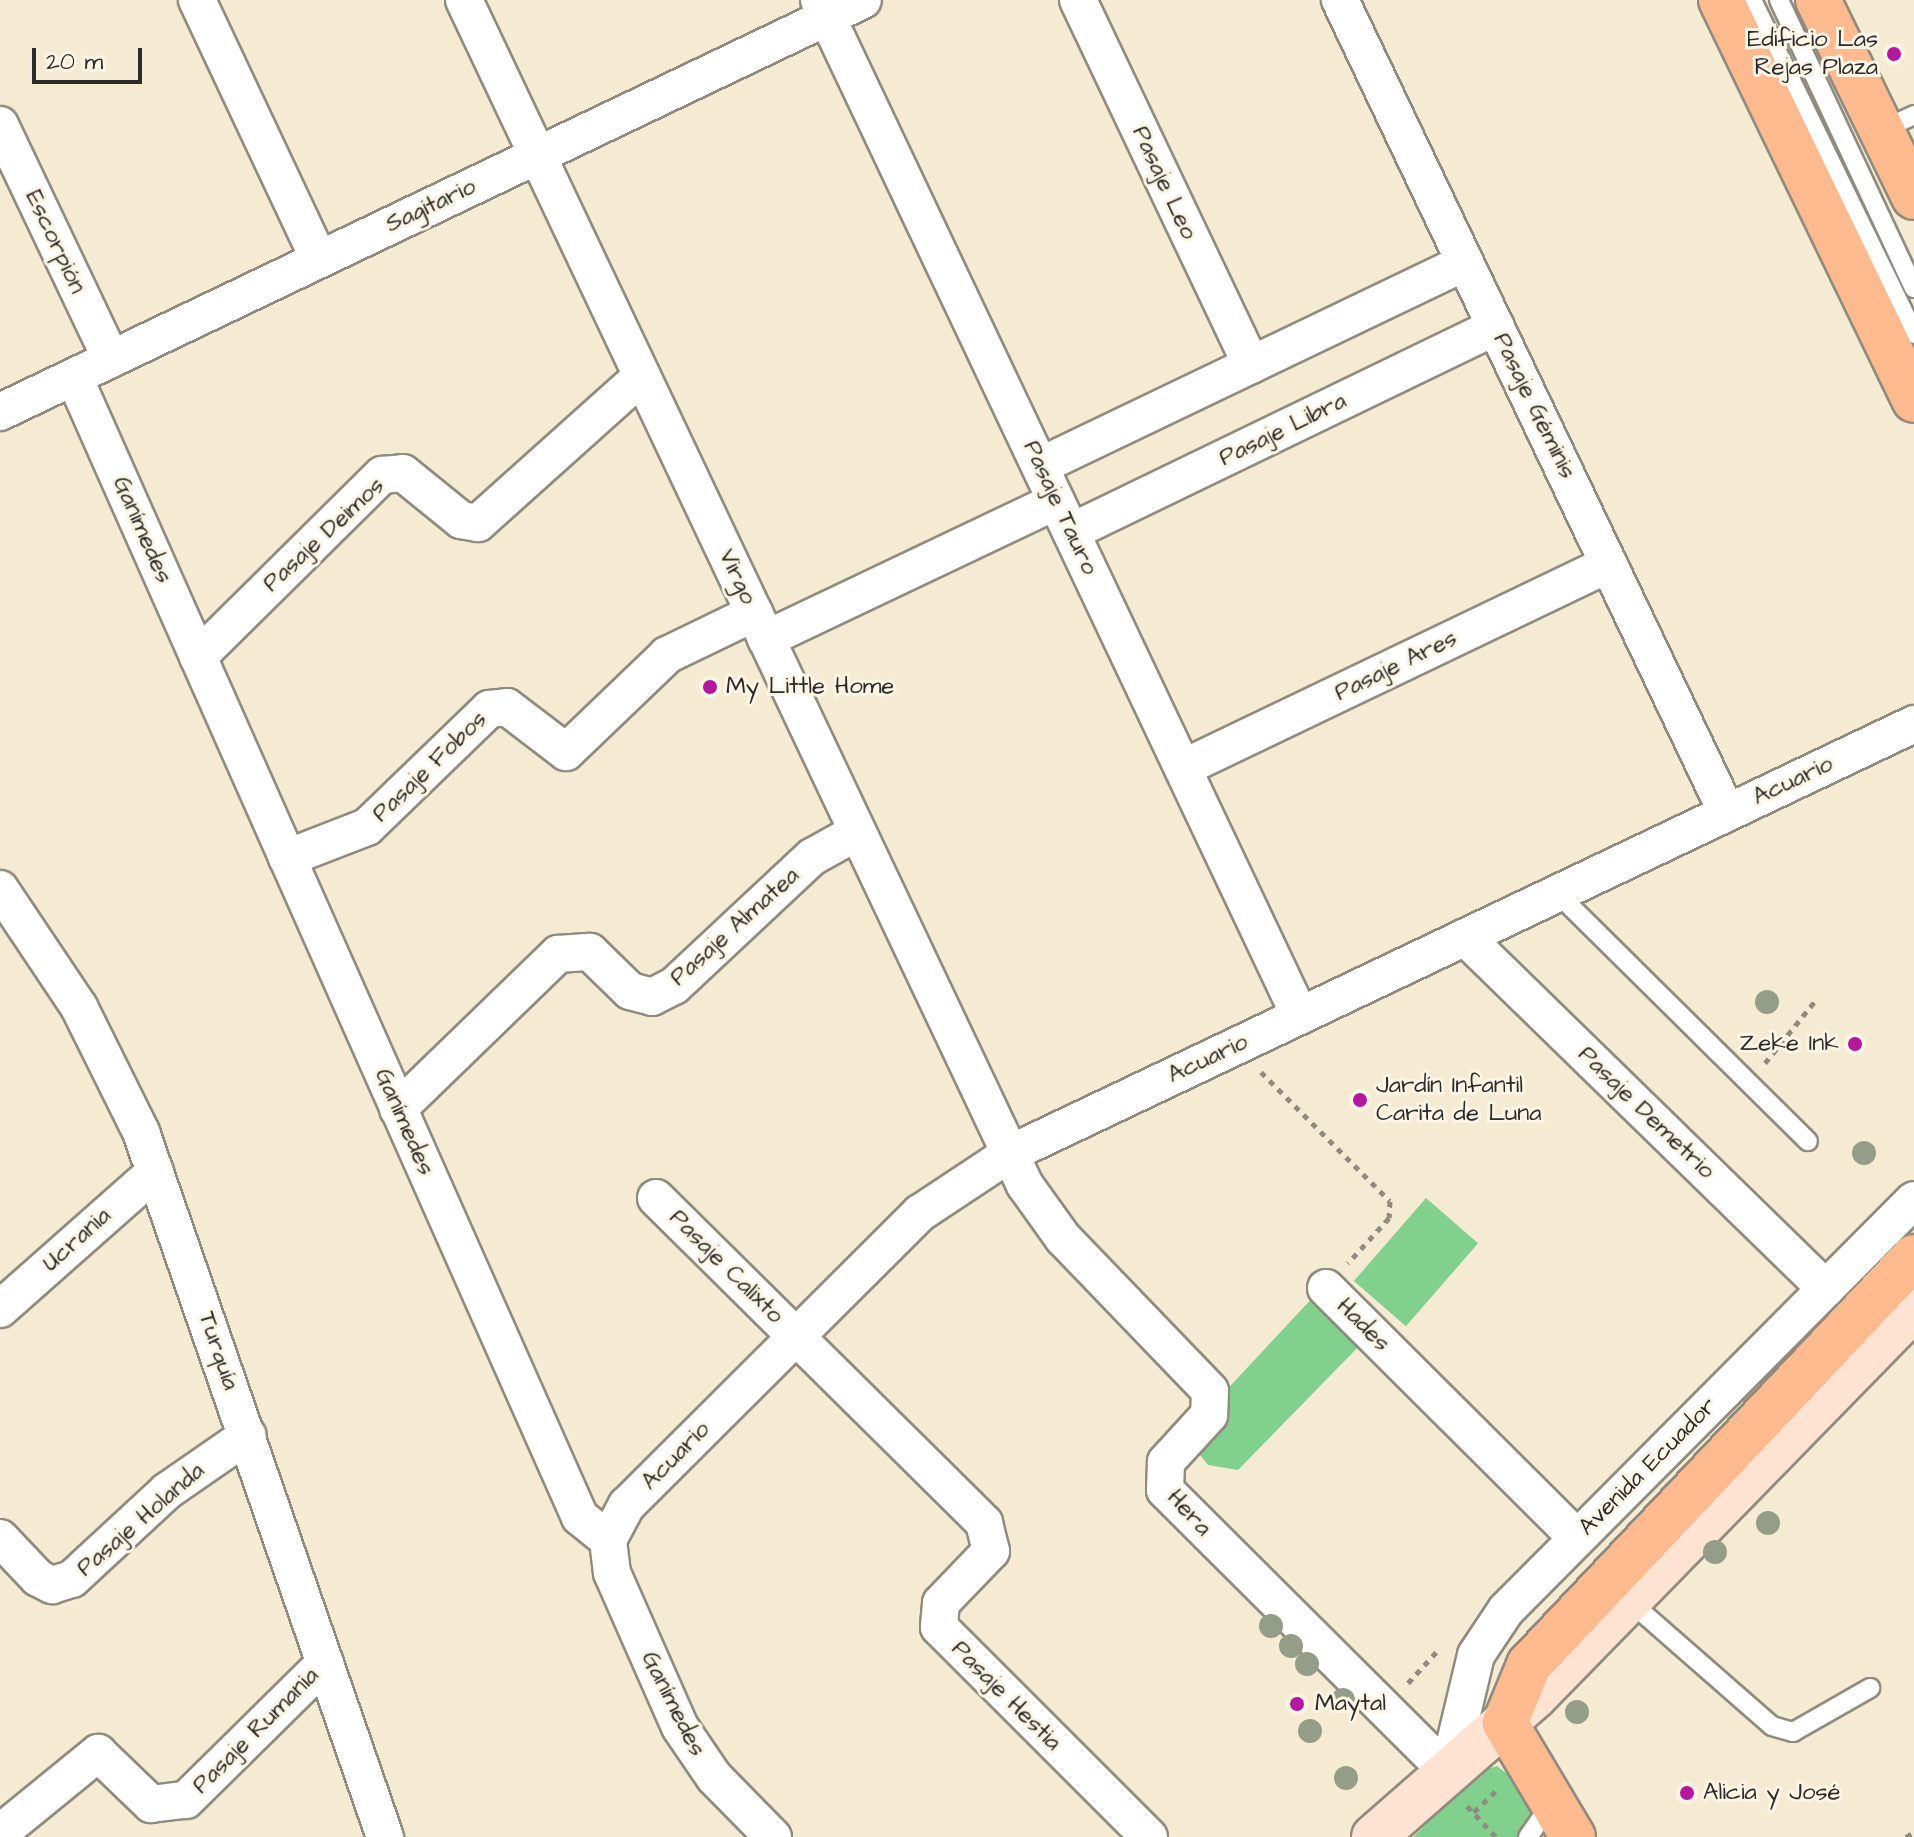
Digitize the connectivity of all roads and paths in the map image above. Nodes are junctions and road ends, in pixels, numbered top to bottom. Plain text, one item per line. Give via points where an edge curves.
1 (197, 0) edge
2 (464, 0) edge
3 (863, 0) edge
4 (1078, 0) edge
5 (1340, 0) edge
6 (1721, 0) edge
7 (1752, 0) edge
8 (1779, 0) edge
9 (1818, 0) edge
10 (823, 8) edge
11 (0, 125) edge
12 (1904, 152) edge
13 (538, 155) junction
14 (319, 259) junction
15 (1465, 262) junction
16 (1914, 288) edge
17 (1496, 327) junction
18 (1914, 334) edge
19 (111, 359) junction
20 (1251, 365) junction
21 (642, 376) junction
22 (74, 377) junction
23 (1914, 400) edge
24 (0, 412) edge
25 (1040, 466) junction
26 (1064, 517) junction
27 (1609, 564) junction
28 (760, 626) junction
29 (198, 657) junction
30 (1914, 724) edge
31 (1183, 768) junction
32 (1727, 813) junction
33 (857, 832) junction
34 (287, 858) junction
35 (0, 889) edge
36 (1559, 895) junction
37 (10, 928) edge
38 (1465, 937) junction
39 (1815, 1001) dead end
40 (1300, 1016) junction
41 (1259, 1070) dead end
42 (1749, 1083) junction
43 (398, 1109) junction
44 (1808, 1141) dead end
45 (1009, 1154) junction
46 (155, 1172) junction
47 (656, 1198) dead end
48 (1914, 1200) edge
49 (1914, 1257) edge
50 (1326, 1288) joint
51 (1826, 1289) junction
52 (1914, 1308) edge
53 (0, 1309) edge
54 (796, 1337) junction
55 (248, 1435) junction
56 (0, 1538) edge
57 (1577, 1538) junction
58 (608, 1540) junction
59 (1628, 1600) junction
60 (325, 1663) junction
61 (1870, 1688) dead end
62 (1505, 1723) junction
63 (1448, 1772) junction
64 (1551, 1825) edge
65 (1914, 1832) edge
66 (0, 1833) edge
67 (385, 1837) edge
68 (773, 1837) edge
69 (1149, 1837) edge
70 (1374, 1837) edge
71 (1906, 1837) edge

1 - 14 street
2 - 13 street, Virgo
3 - 10 street, Sagitario
4 - 20 street, Pasaje Leo
5 - 15 street, Pasaje Géminis
6 - 23 main road
7 - 18 lane
8 - 16 lane
9 - 12 main road
10 - 13 street, Sagitario
10 - 25 street, Pasaje Tauro
11 - 19 street, Escorpión
13 - 14 street, Sagitario
13 - 21 street, Virgo
14 - 19 street, Sagitario
15 - 17 street, Pasaje Géminis
15 - 20 street
17 - 26 street, Pasaje Libra
17 - 27 street, Pasaje Géminis
19 - 22 street, Sagitario
20 - 25 street
21 - 28 street, Virgo
21 - 29 street, Pasaje Deimos via 478,523 461,520 403,473 382,475
22 - 24 street, Sagitario
22 - 29 street, Ganímedes
25 - 26 street, Pasaje Tauro
26 - 28 street, Pasaje Libra
26 - 31 street, Pasaje Tauro
27 - 31 street, Pasaje Ares
27 - 32 street, Pasaje Géminis
28 - 33 street, Virgo
28 - 34 street, Pasaje Fobos via 667,655 566,752 507,707 489,709 367,827
29 - 34 street, Ganímedes
30 - 32 street, Acuario
31 - 40 street, Pasaje Tauro
32 - 36 street, Acuario
33 - 43 street, Pasaje Almatea via 812,857 674,986 652,997 630,991 590,952 558,954
33 - 45 street, Virgo
34 - 43 street, Ganímedes
35 - 37 street, Turquía
36 - 38 street, Acuario
36 - 42 lane
37 - 46 street, Turquía via 100,1046
38 - 40 street, Acuario
38 - 51 street, Pasaje Demetrio
39 - 42 path
40 - 45 street, Acuario
41 - 50 path, Hades via 1392,1207
42 - 44 lane
43 - 58 street, Ganímedes via 580,1517
45 - 54 street, Acuario via 920,1213
45 - 63 street, Hera via 1063,1238 1210,1391 1209,1415 1166,1462 1165,1490
46 - 53 street, Ucrania
46 - 55 street, Turquía
47 - 54 street, Pasaje Calixto
48 - 51 street, Avenida Ecuador
49 - 62 main road, Avenida Ecuador via 1542,1646
50 - 57 street, Hades
51 - 57 street, Avenida Ecuador
52 - 59 main road, Avenida Ecuador
54 - 58 street, Acuario via 627,1505
54 - 69 street, Pasaje Hestia via 990,1531 991,1551 941,1603 939,1627
55 - 56 street, Pasaje Holanda via 167,1491 72,1579 52,1585 38,1578
55 - 60 street, Turquía
57 - 63 street, Avenida Ecuador via 1487,1635
58 - 68 street, Ganímedes via 612,1573 680,1727 714,1777
59 - 61 lane via 1772,1726 1793,1732
59 - 62 main road, Avenida Ecuador
60 - 66 street, Pasaje Rumania via 186,1800 151,1804 98,1753
60 - 67 street, Turquía
62 - 63 main road, Avenida Ecuador
62 - 64 main road
63 - 70 main road, Avenida Ecuador
65 - 71 path

